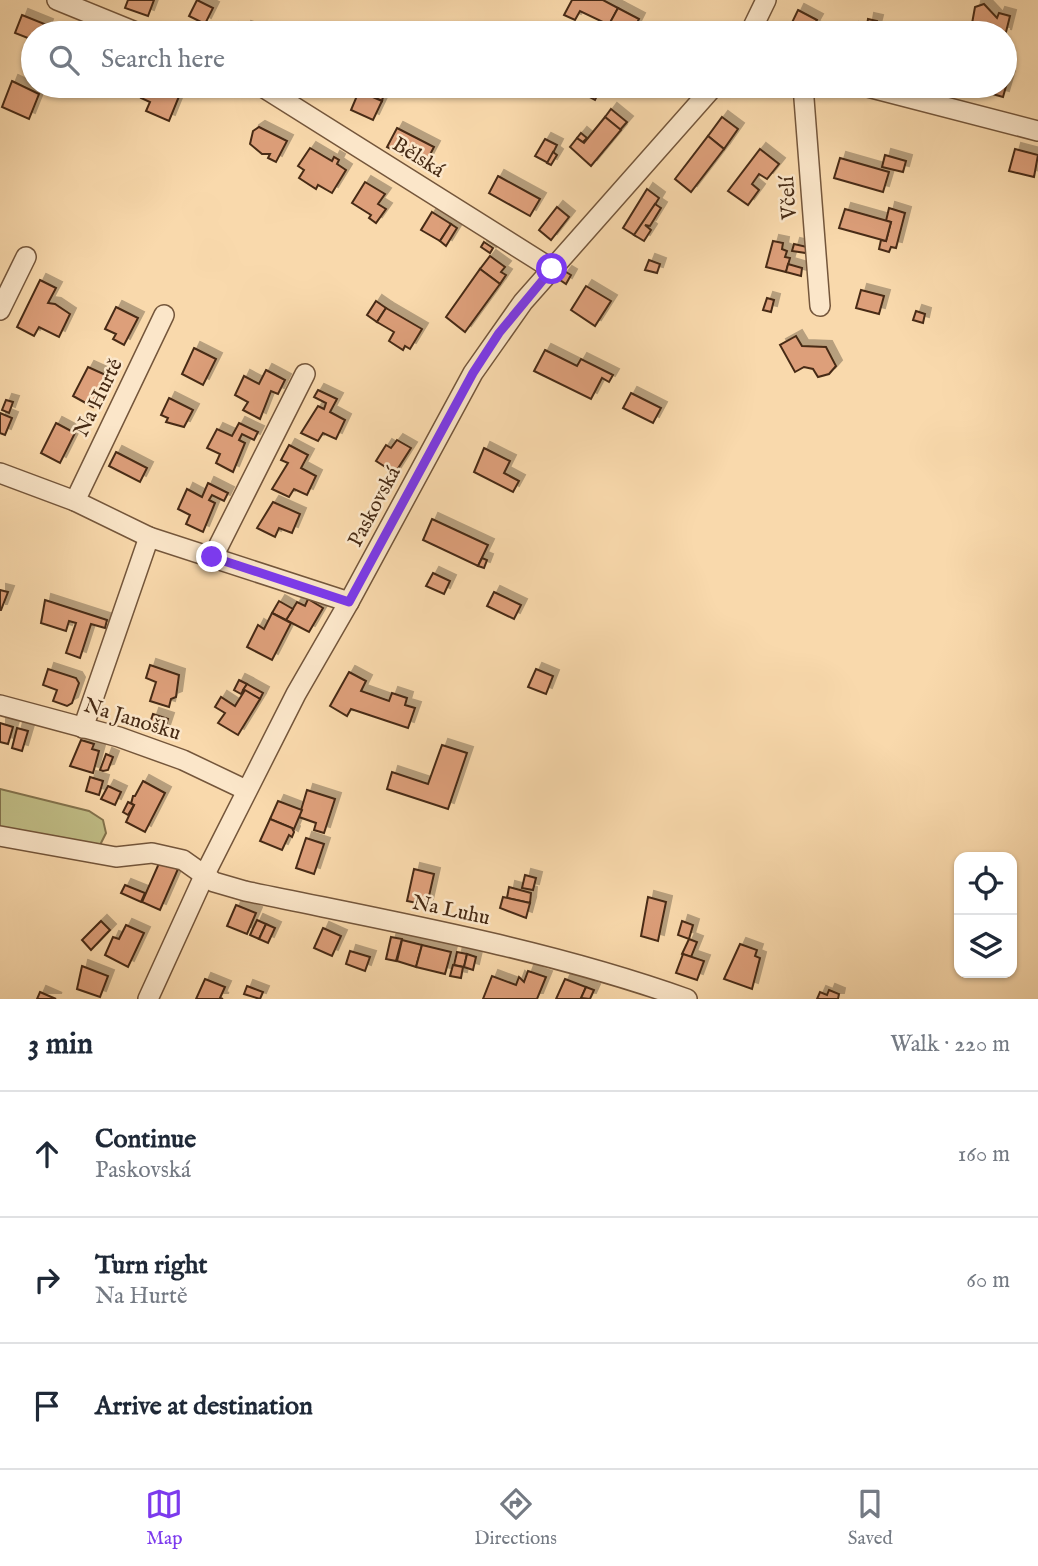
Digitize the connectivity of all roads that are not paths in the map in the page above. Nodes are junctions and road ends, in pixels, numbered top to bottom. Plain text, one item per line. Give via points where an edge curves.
1 (57, 0) edge
2 (766, 0) edge
3 (109, 21) edge
4 (756, 21) edge
5 (280, 98) edge
6 (703, 98) edge
7 (804, 98) edge
8 (910, 98) edge
9 (1038, 131) edge
10 (26, 257) dead end
11 (552, 269) junction
12 (820, 306) dead end
13 (0, 310) edge
14 (164, 315) dead end
15 (305, 374) dead end
16 (0, 473) edge
17 (75, 501) junction
18 (149, 537) junction
19 (212, 557) junction
20 (349, 602) junction
21 (0, 705) edge
22 (83, 728) junction
23 (246, 790) junction
24 (0, 836) edge
25 (205, 874) junction
26 (148, 999) edge
27 (687, 999) edge

1 - 3 street
2 - 4 street
5 - 11 street, Bělská
6 - 11 street, Paskovská
7 - 12 street, Včelí
8 - 9 street
10 - 13 street
11 - 20 street, Paskovská via 473,373
14 - 17 street, Na Hurtě
15 - 19 street
16 - 17 street
17 - 18 street
18 - 19 street
18 - 22 street
19 - 20 street
20 - 23 street, Paskovská
21 - 22 street, Na Janošku
22 - 23 street, Na Janošku via 183,760
23 - 25 street, Paskovská
24 - 25 street, Na Luhu via 116,857 152,853 183,860
25 - 26 street, Paskovská
25 - 27 street, Na Luhu via 245,891 509,947

